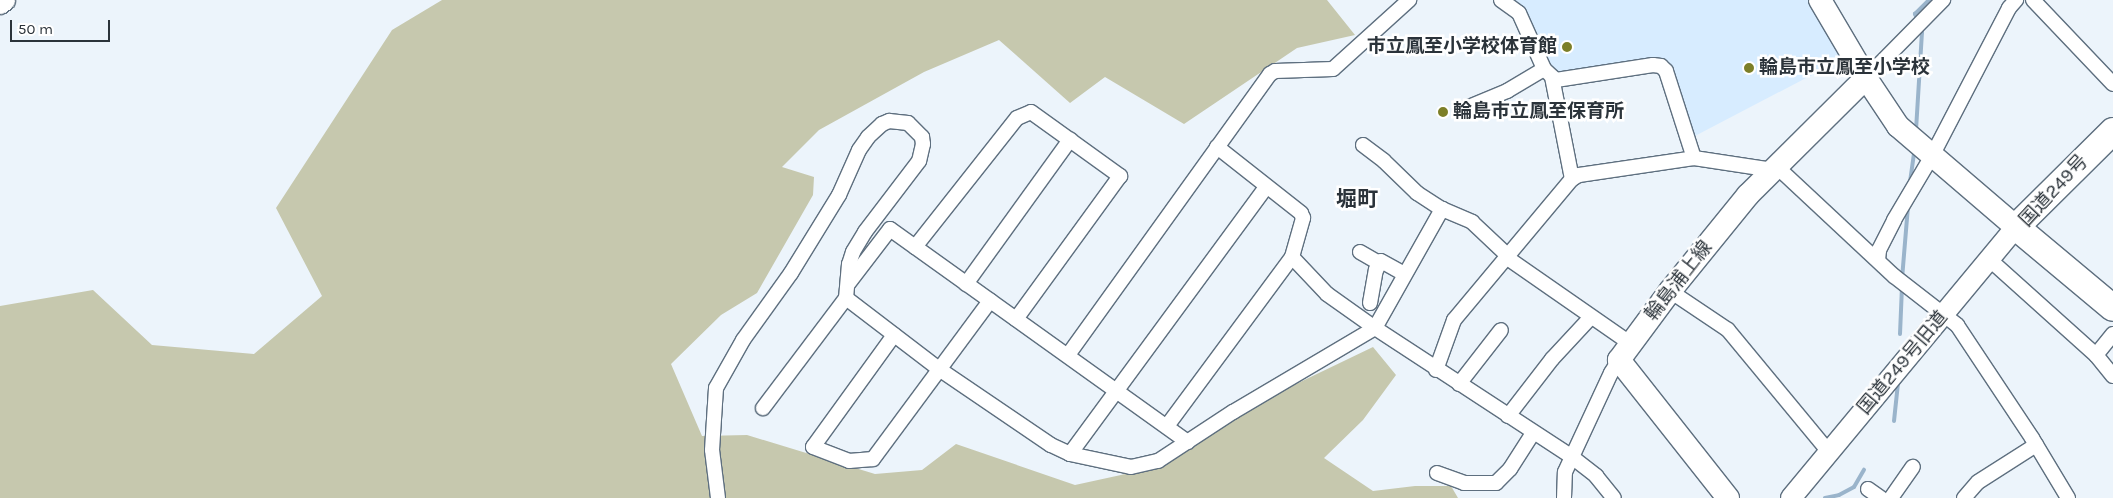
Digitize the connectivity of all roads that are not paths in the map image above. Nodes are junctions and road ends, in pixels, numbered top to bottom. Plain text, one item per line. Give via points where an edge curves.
1 (4, 0) edge
2 (1409, 0) edge
3 (1501, 0) edge
4 (1820, 0) edge
5 (1944, 0) edge
6 (2016, 0) edge
7 (2033, 0) edge
8 (0, 2) edge
9 (1548, 73) junction
10 (1866, 78) junction
11 (2113, 84) edge
12 (1464, 109) dead end
13 (2113, 130) edge
14 (1070, 140) junction
15 (1363, 145) dead end
16 (1217, 147) junction
17 (1932, 156) junction
18 (1694, 158) junction
19 (1775, 169) junction
20 (1572, 179) junction
21 (1266, 187) junction
22 (1442, 209) junction
23 (2016, 227) junction
24 (915, 247) junction
25 (1360, 252) dead end
26 (1507, 256) junction
27 (1292, 257) junction
28 (1989, 259) junction
29 (1878, 260) junction
30 (1380, 263) junction
31 (1404, 274) junction
32 (848, 284) junction
33 (966, 284) junction
34 (1670, 291) junction
35 (846, 298) junction
36 (990, 301) junction
37 (1370, 303) dead end
38 (2113, 308) edge
39 (1943, 314) junction
40 (1591, 316) junction
41 (1016, 319) junction
42 (1375, 328) junction
43 (1501, 330) dead end
44 (2113, 334) edge
45 (894, 335) junction
46 (1625, 352) junction
47 (1068, 354) junction
48 (2096, 355) junction
49 (940, 369) junction
50 (1436, 370) junction
51 (2113, 376) edge
52 (1459, 384) junction
53 (1116, 390) junction
54 (763, 408) dead end
55 (1508, 416) junction
56 (1167, 426) junction
57 (1533, 433) junction
58 (1188, 442) junction
59 (2036, 445) junction
60 (1829, 452) junction
61 (1070, 454) junction
62 (1572, 457) junction
63 (1913, 466) dead end
64 (1437, 473) dead end
65 (1868, 489) dead end
66 (718, 498) edge
67 (1564, 498) edge
68 (1614, 498) edge
69 (1728, 498) edge
70 (1791, 498) edge
71 (1880, 498) edge
72 (1891, 498) edge
73 (1964, 498) edge
74 (2068, 498) edge

1 - 8 main road
2 - 16 street via 1333,69 1275,71 1270,74
3 - 9 street via 1519,13
4 - 10 main road
5 - 10 street
6 - 17 street via 2008,8
7 - 11 street
9 - 12 street
9 - 18 street via 1556,80 1661,66 1666,71
9 - 20 street
10 - 17 main road via 1898,126
10 - 19 main road, 輪島浦上線
13 - 23 highway, 国道249号
14 - 24 street via 1031,112 1018,118
14 - 33 street
14 - 41 street via 1120,176
15 - 22 street via 1384,160 1410,187
16 - 21 street
16 - 47 street
17 - 23 main road
17 - 29 street via 1878,250
18 - 19 street
18 - 20 street via 1579,175
19 - 29 street
19 - 34 main road, 輪島浦上線 via 1726,221
20 - 26 street
21 - 27 street via 1301,213 1303,218
21 - 53 street
22 - 26 street via 1472,222
22 - 31 street
23 - 28 street, 国道249号旧道
23 - 38 highway, 国道249号
24 - 32 street via 890,230
24 - 33 street
25 - 30 street
26 - 40 street
26 - 50 street via 1454,320
27 - 42 street via 1328,294
27 - 56 street
28 - 39 street, 国道249号旧道
28 - 48 street
29 - 39 street via 1910,290
30 - 31 street
30 - 37 street
31 - 42 street
32 - 35 street
32 - 66 street via 849,264 864,232 919,161 922,137 908,123 889,121 868,137 839,195 791,274 743,340 716,388 712,450
33 - 36 street
34 - 46 main road, 輪島浦上線
34 - 60 street via 1728,330
35 - 45 street
35 - 54 street
36 - 41 street
36 - 49 street
39 - 59 street via 1957,325
39 - 60 street, 国道249号旧道
40 - 46 street
40 - 55 street
41 - 47 street
42 - 50 street
42 - 58 street
43 - 52 street
44 - 48 street
45 - 49 street
45 - 49 street via 813,447 849,461 873,459
46 - 62 street via 1611,373
46 - 69 main road
47 - 53 street
48 - 51 street
49 - 61 street
50 - 52 street
52 - 55 street
53 - 56 street
53 - 61 street
55 - 57 street
56 - 58 street
57 - 62 street
57 - 64 street via 1510,469 1496,483 1464,483
58 - 61 street via 1158,460 1131,467
59 - 73 street via 1978,482
59 - 74 street
60 - 70 street, 国道249号旧道
62 - 67 street via 1565,472
62 - 68 street via 1596,476
63 - 72 street
65 - 71 street

